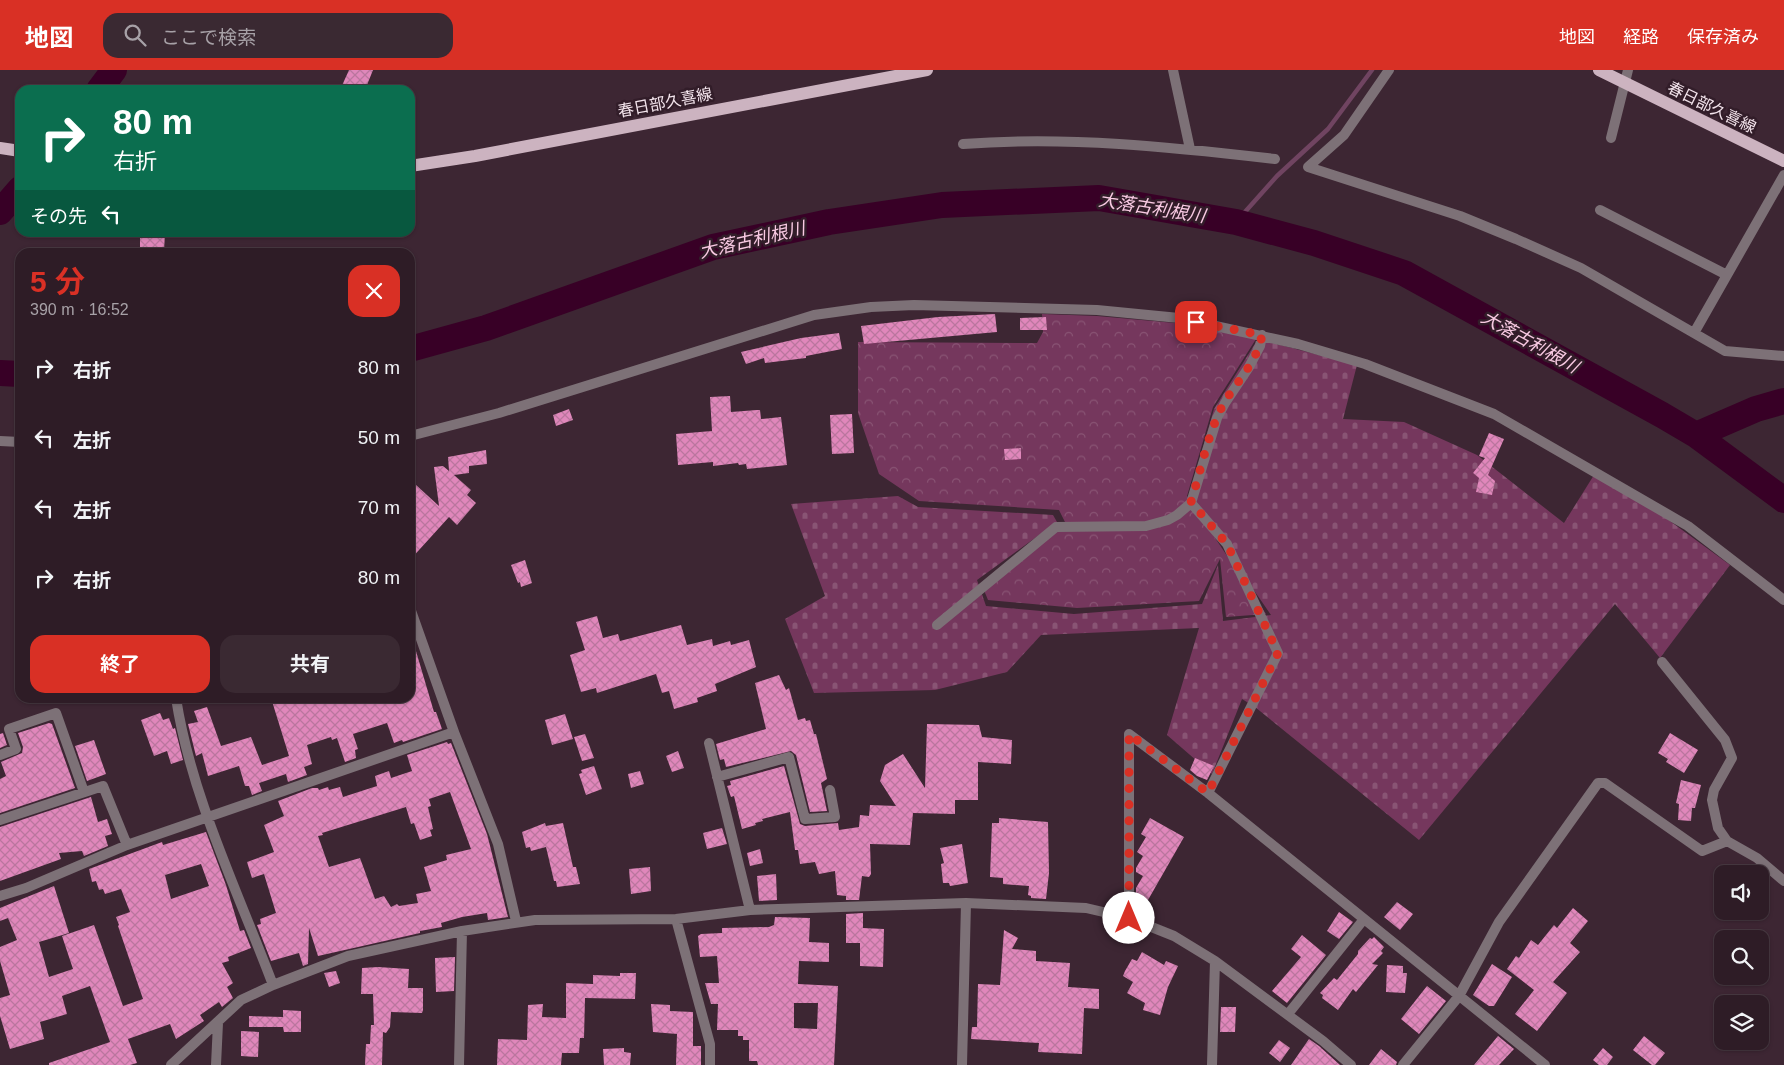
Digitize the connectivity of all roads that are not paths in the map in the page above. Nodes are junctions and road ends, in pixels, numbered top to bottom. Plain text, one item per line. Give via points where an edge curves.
1 (927, 70) edge
2 (1174, 70) edge
3 (1390, 70) edge
4 (1599, 70) edge
5 (1625, 76) edge
6 (1611, 138) dead end
7 (963, 144) dead end
8 (1190, 149) junction
9 (1275, 159) dead end
10 (1784, 160) edge
11 (415, 165) edge
12 (1784, 175) edge
13 (1600, 210) dead end
14 (1727, 275) junction
15 (1694, 333) junction
16 (1262, 335) junction
17 (1784, 356) edge
18 (415, 435) edge
19 (0, 441) edge
20 (15, 442) edge
21 (1191, 502) junction
22 (1784, 600) edge
23 (937, 625) dead end
24 (415, 633) edge
25 (1662, 662) dead end
26 (177, 703) edge
27 (454, 732) junction
28 (709, 744) dead end
29 (0, 755) edge
30 (717, 778) junction
31 (830, 790) dead end
32 (84, 792) junction
33 (1208, 793) junction
34 (209, 818) junction
35 (0, 820) edge
36 (1727, 841) junction
37 (126, 845) junction
38 (1784, 881) edge
39 (0, 896) edge
40 (966, 903) junction
41 (750, 910) junction
42 (676, 918) junction
43 (1129, 918) junction
44 (1364, 919) junction
45 (516, 922) junction
46 (462, 931) junction
47 (1215, 961) junction
48 (273, 985) junction
49 (1459, 996) junction
50 (1288, 1014) junction
51 (218, 1023) junction
52 (172, 1065) edge
53 (216, 1065) edge
54 (459, 1065) edge
55 (710, 1065) edge
56 (962, 1065) edge
57 (1212, 1065) edge
58 (1351, 1065) edge
59 (1403, 1065) edge
60 (1545, 1065) edge

1 - 11 main road, 春日部久喜線
2 - 8 street
3 - 15 street via 1344,135 1308,167 1460,216 1516,239 1581,268
4 - 5 main road, 春日部久喜線
5 - 6 street
5 - 10 main road, 春日部久喜線
7 - 8 street via 1073,141
8 - 9 street
12 - 14 street
13 - 14 street
14 - 15 street
15 - 17 street via 1732,353
16 - 18 street via 1180,318 1097,310 914,305 872,307 814,315 500,413
16 - 21 street via 1250,367 1224,402 1217,418
16 - 22 street via 1365,364 1494,414 1688,526
19 - 20 street
21 - 23 street via 1168,520 1146,526 1056,527
21 - 33 street via 1227,544 1278,653
24 - 27 street
25 - 36 street via 1725,740 1732,758 1712,800 1718,828
26 - 34 street via 182,736
27 - 34 street
27 - 45 street via 498,844
28 - 30 street
29 - 32 street via 16,749 10,729 56,713
30 - 31 street via 789,757 805,819 835,817
30 - 41 street
32 - 35 street
32 - 37 street via 103,786
33 - 43 street via 1129,734
33 - 44 street
34 - 37 street
34 - 48 street
36 - 38 street via 1757,858
36 - 49 street via 1702,851 1604,782 1598,783 1499,922
37 - 39 street
40 - 41 street
40 - 43 street via 1086,908
40 - 56 street
41 - 42 street
42 - 45 street
42 - 55 street via 710,1044
43 - 47 street via 1174,936
44 - 49 street
44 - 50 street
45 - 46 street
46 - 48 street via 348,956
46 - 54 street
47 - 50 street
47 - 57 street
48 - 51 street via 240,1000
49 - 59 street
49 - 60 street
50 - 58 street
51 - 52 street
51 - 53 street

